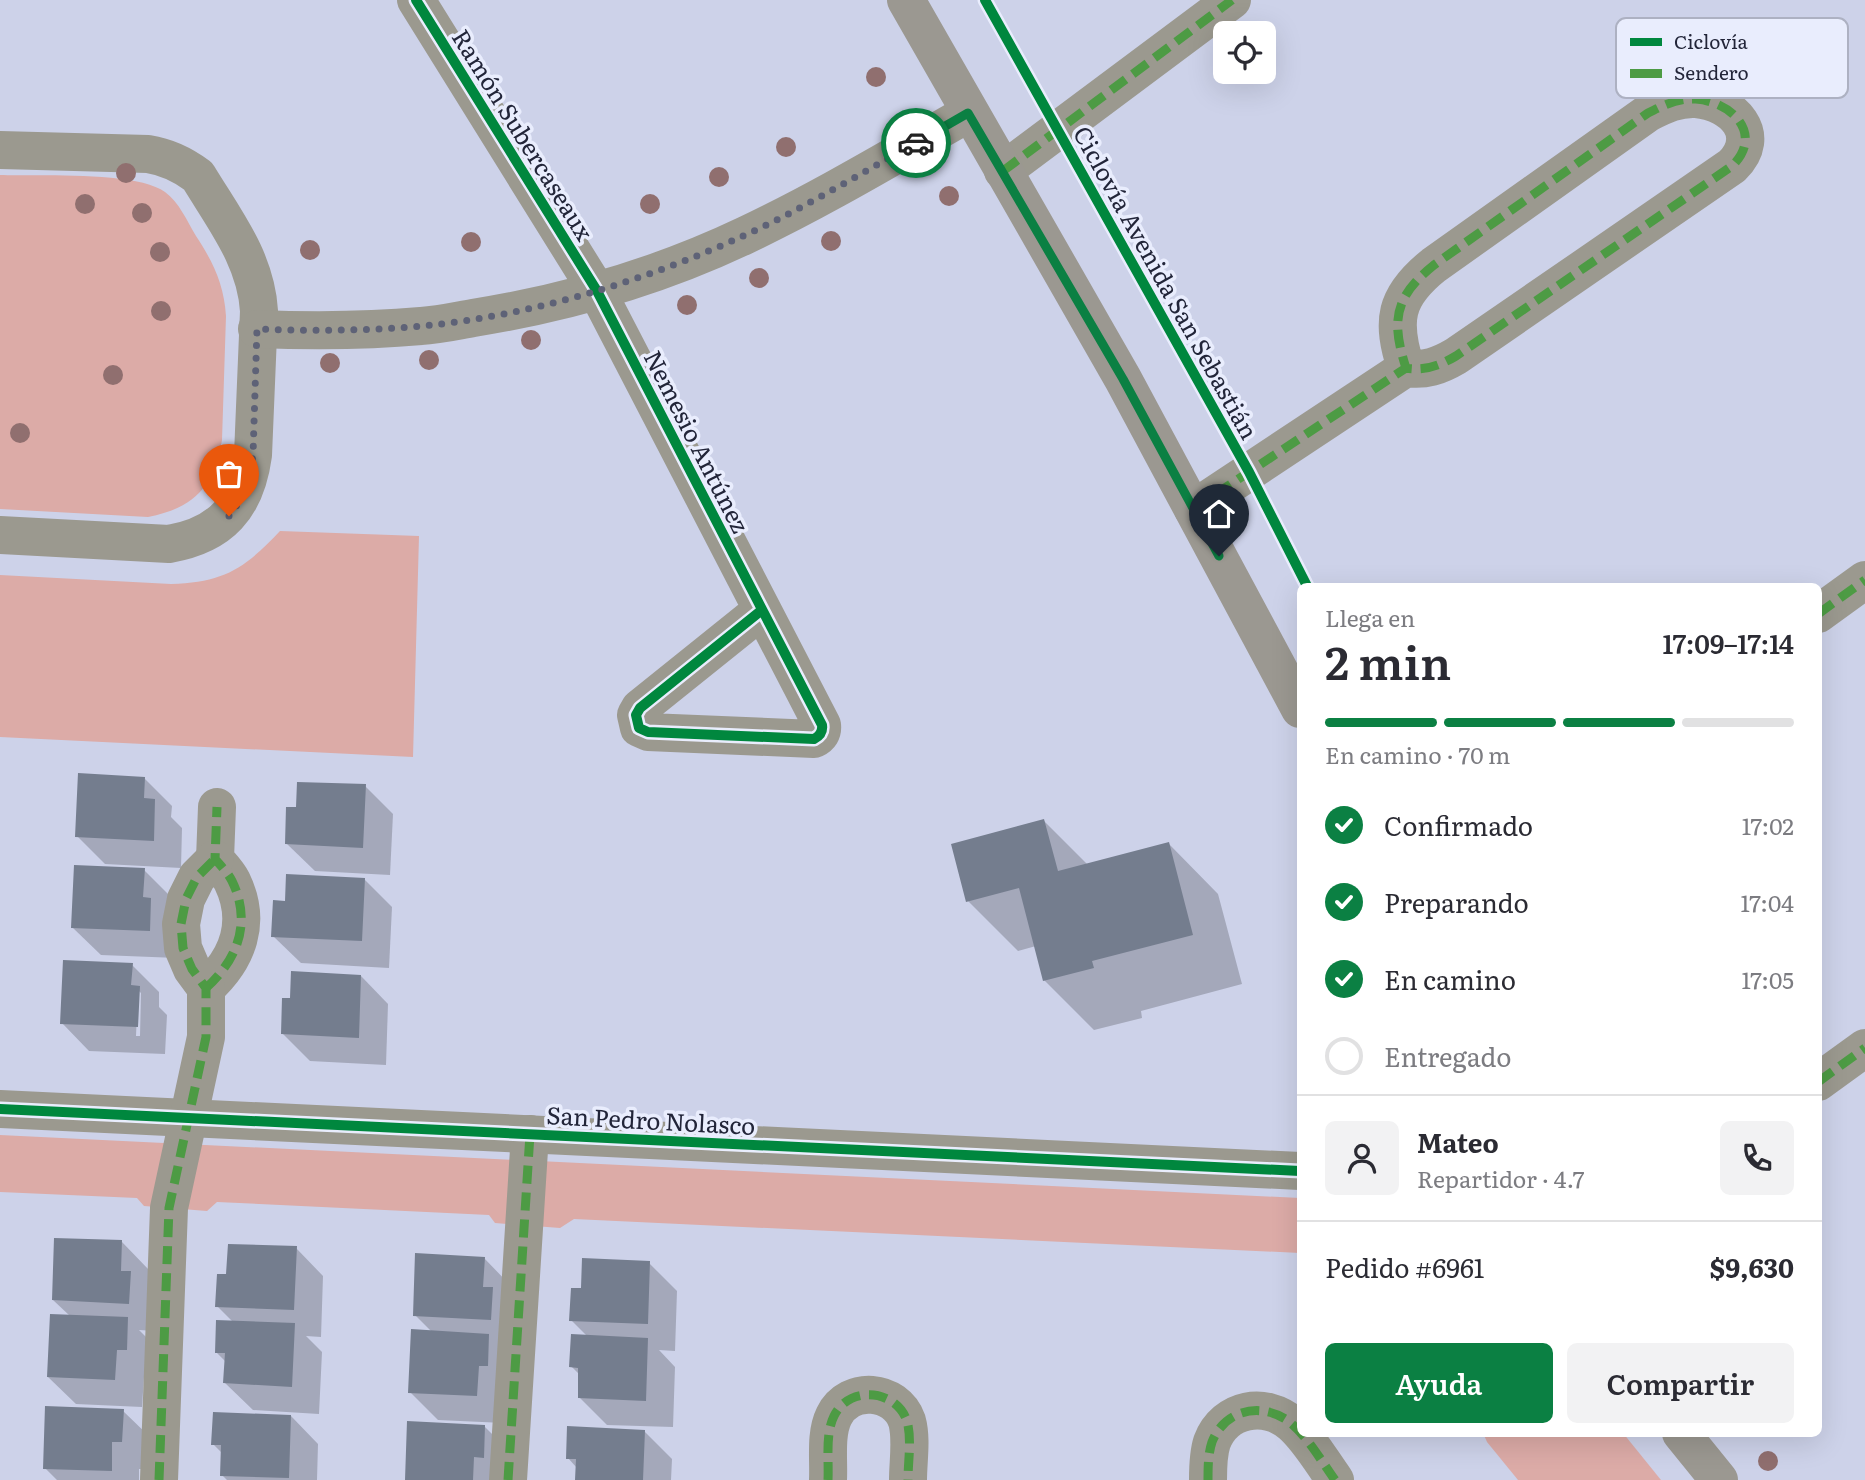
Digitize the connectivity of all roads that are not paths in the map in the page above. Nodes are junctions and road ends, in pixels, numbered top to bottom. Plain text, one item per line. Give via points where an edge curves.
1 (416, 0) edge
2 (905, 0) edge
3 (1232, 0) edge
4 (968, 113) junction
5 (0, 150) edge
6 (1003, 171) junction
7 (597, 291) junction
8 (257, 329) junction
9 (1406, 368) junction
10 (1193, 509) junction
11 (0, 535) edge
12 (1865, 580) edge
13 (762, 610) junction
14 (1822, 611) edge
15 (1297, 703) edge
16 (217, 807) dead end
17 (215, 859) junction
18 (206, 988) junction
19 (1865, 1048) edge
20 (1822, 1079) edge
21 (0, 1109) edge
22 (189, 1118) junction
23 (530, 1134) junction
24 (1297, 1171) edge
25 (1297, 1431) edge
26 (1301, 1437) edge
27 (1684, 1437) edge
28 (159, 1480) edge
29 (508, 1480) edge
30 (828, 1480) edge
31 (908, 1480) edge
32 (1208, 1480) edge
33 (1335, 1480) edge
34 (1719, 1480) edge

1 - 7 street, Ramón Subercaseaux
2 - 4 main road
3 - 6 street
4 - 6 main road
4 - 7 street via 745,236 672,267
5 - 8 street via 161,156 187,168 198,176 246,254 258,292
6 - 10 main road
7 - 8 street via 511,312 424,326
7 - 13 street, Nemesio Antúnez
8 - 11 street via 250,477 242,498 212,530 169,544
9 - 9 street via 1432,368 1456,356 1732,166 1746,143 1739,119 1699,99 1666,104 1434,265 1416,279 1397,319 1397,340
9 - 10 street
10 - 15 main road
12 - 14 street
13 - 13 street, Nemesio Antúnez via 640,708 636,715 639,728 662,733 820,735 822,726
16 - 17 street
17 - 18 street via 197,877 181,924 183,948
17 - 18 street via 231,879 240,903 241,929 223,973
18 - 22 street via 206,1037
19 - 20 street
21 - 22 street, San Pedro Nolasco
22 - 23 street, San Pedro Nolasco
22 - 28 street via 169,1208
23 - 24 street, San Pedro Nolasco
23 - 29 street
25 - 32 street via 1281,1417 1261,1410 1242,1412 1219,1430 1211,1444
26 - 33 street
27 - 34 main road
30 - 31 street via 834,1416 856,1396 871,1394 886,1397 906,1417

